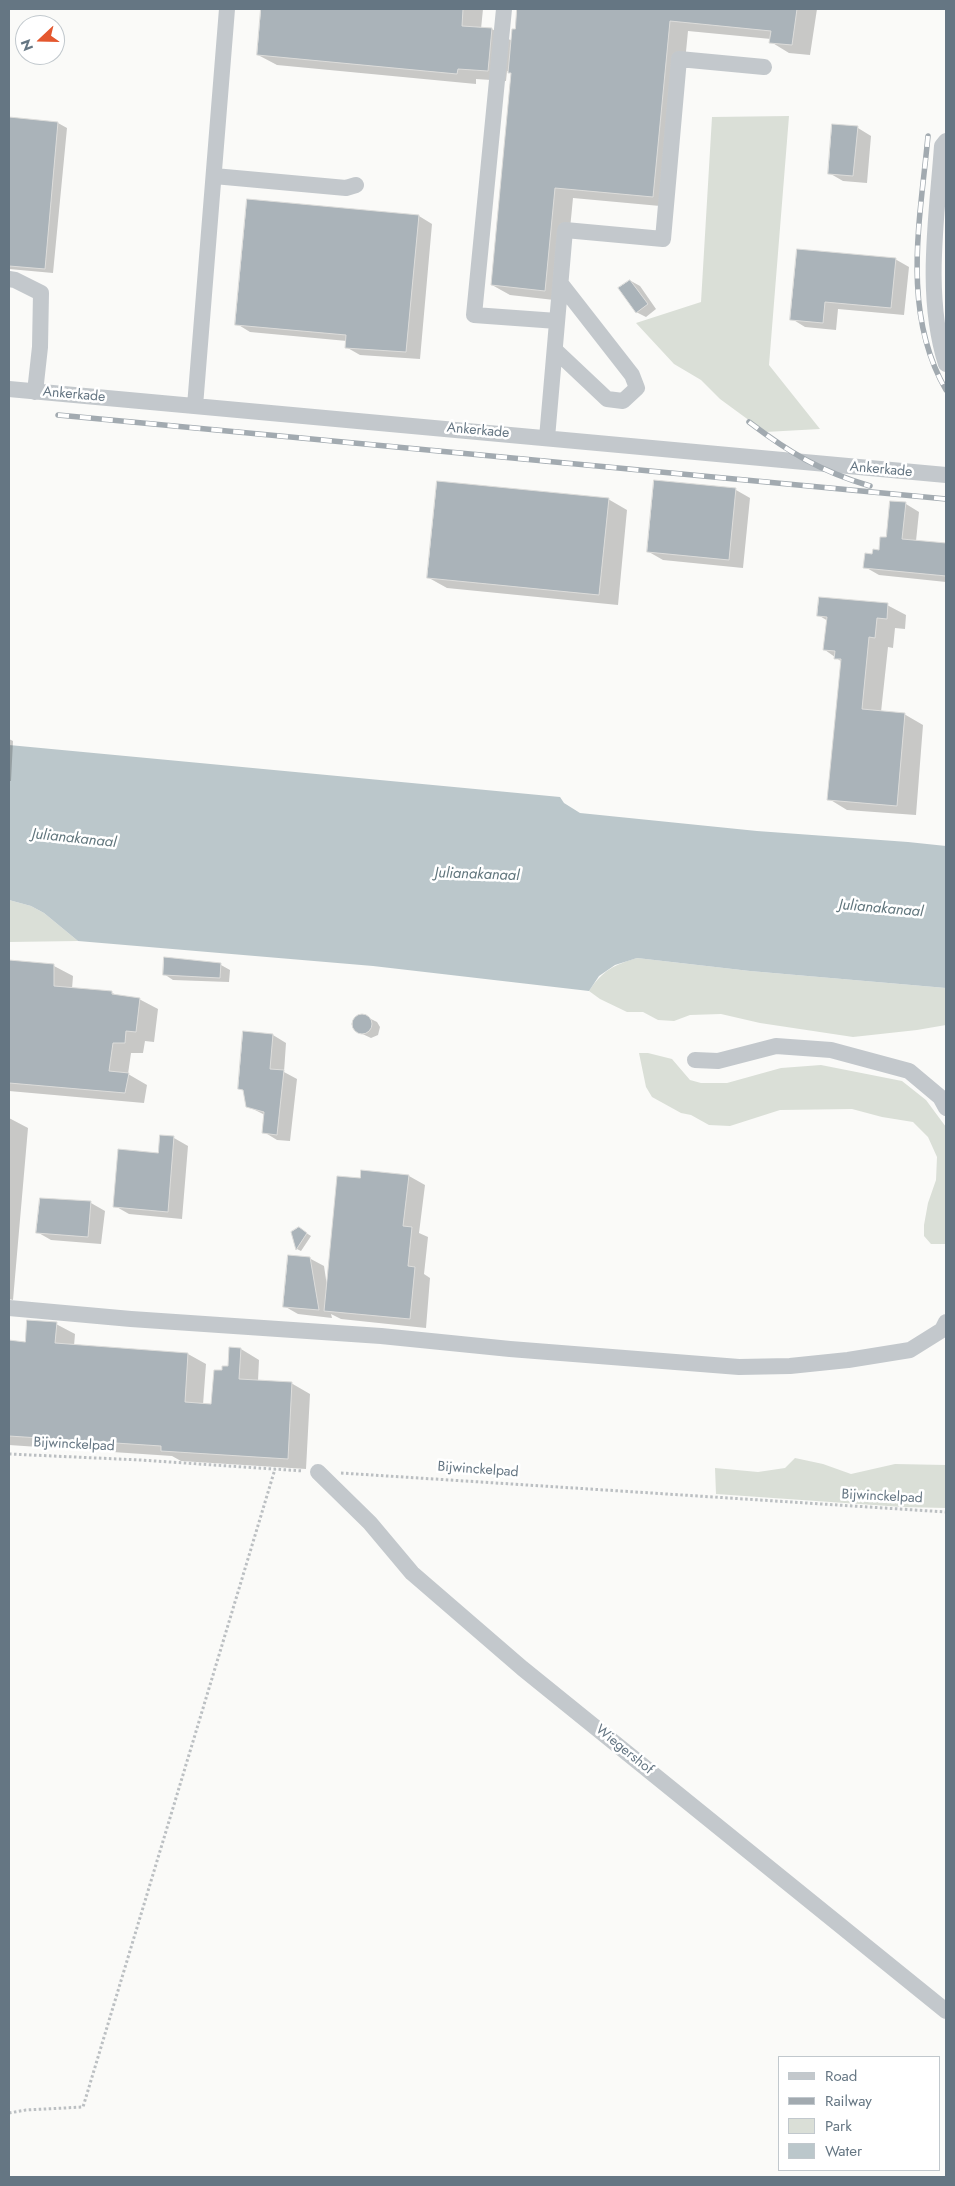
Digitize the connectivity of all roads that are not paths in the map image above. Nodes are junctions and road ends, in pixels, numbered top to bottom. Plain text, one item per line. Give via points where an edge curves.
1 (227, 9) edge
2 (504, 9) edge
3 (764, 66) dead end
4 (946, 141) edge
5 (214, 176) junction
6 (356, 185) dead end
7 (9, 279) edge
8 (561, 284) junction
9 (557, 321) junction
10 (555, 350) junction
11 (946, 364) edge
12 (9, 389) edge
13 (34, 392) junction
14 (195, 406) junction
15 (547, 438) junction
16 (946, 475) edge
17 (695, 1060) dead end
18 (946, 1108) edge
19 (9, 1308) edge
20 (946, 1322) edge
21 (318, 1472) road end
22 (946, 2011) edge

1 - 5 street
2 - 9 street via 474,315
3 - 8 street via 679,59 663,239 565,230
4 - 11 street via 942,146 933,276 941,349
5 - 6 street via 346,188
5 - 14 street
7 - 13 street via 41,293 40,347
8 - 9 street
8 - 10 street via 632,375 637,388 623,401 607,399
9 - 10 street
10 - 15 street
12 - 13 street, Ankerkade
13 - 14 street, Ankerkade
14 - 15 street, Ankerkade
15 - 16 street, Ankerkade
17 - 18 street via 718,1061 776,1046 831,1050 909,1071 940,1098
19 - 20 street via 739,1366 790,1366 910,1350 942,1330
21 - 22 street, Wiegershof via 370,1523 412,1572 522,1668

